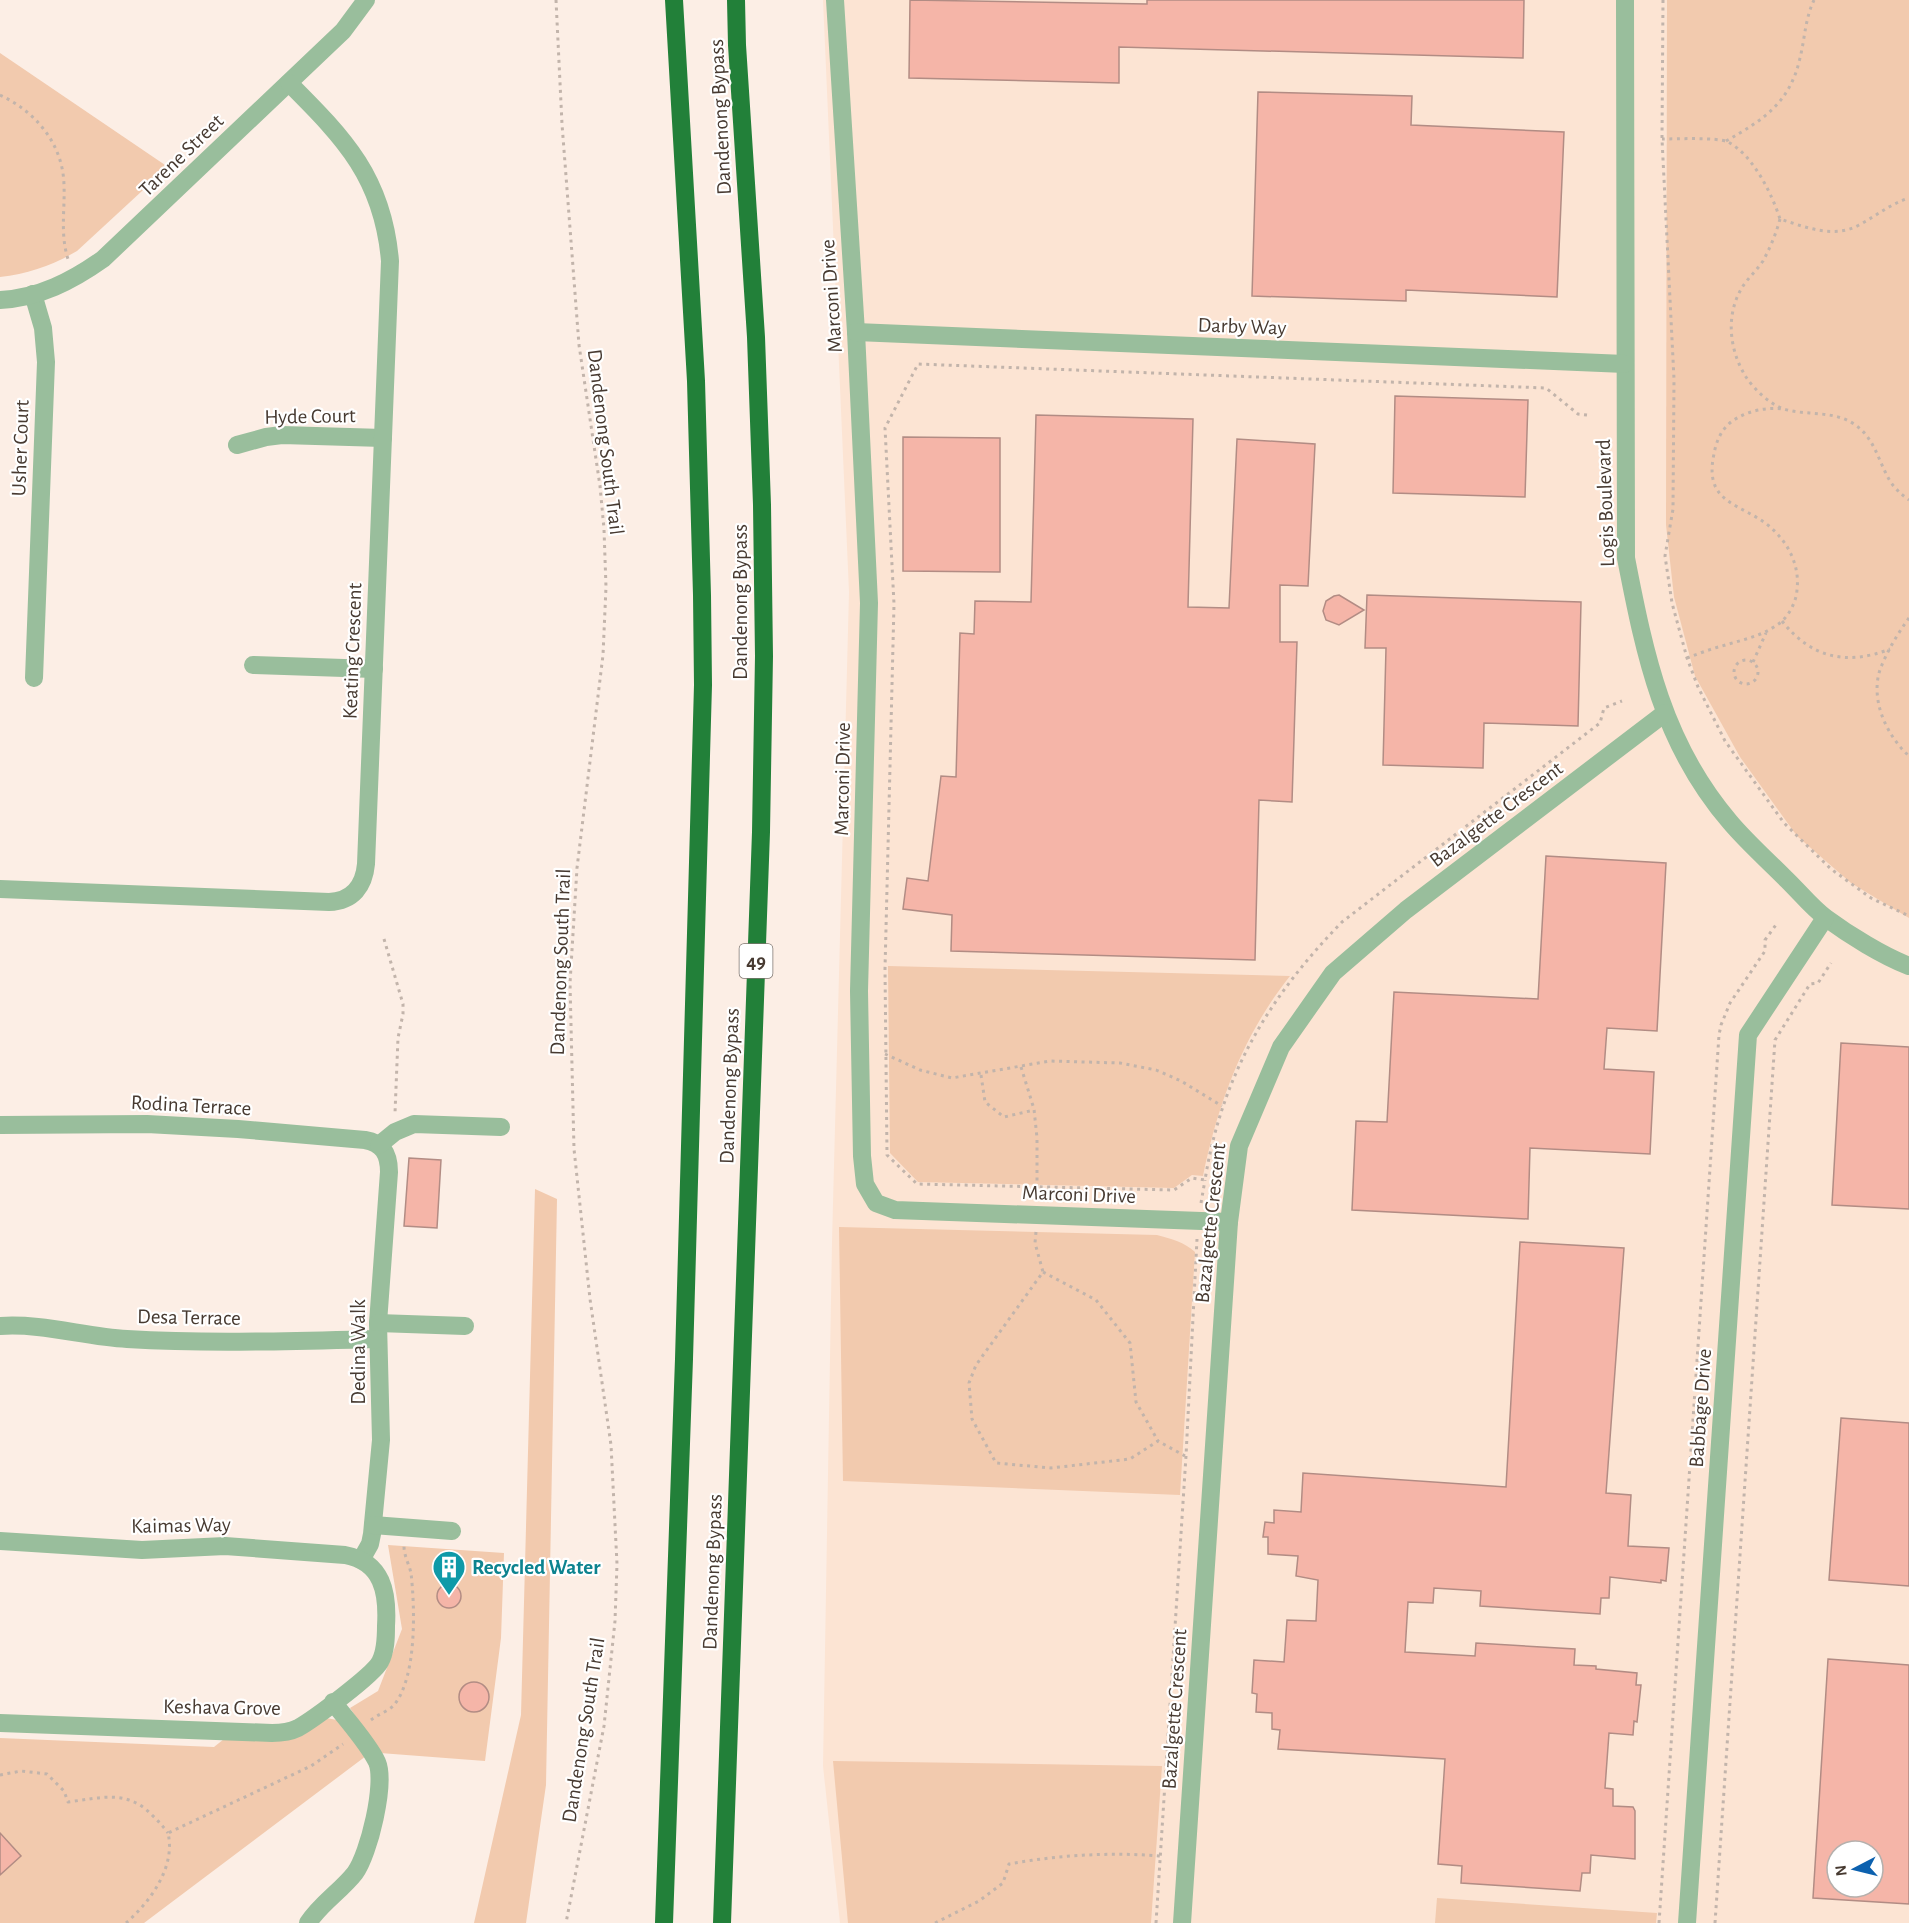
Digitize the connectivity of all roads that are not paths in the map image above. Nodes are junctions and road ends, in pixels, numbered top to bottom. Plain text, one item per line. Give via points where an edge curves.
1 (366, 0) edge
2 (674, 0) edge
3 (736, 0) edge
4 (835, 0) edge
5 (1625, 0) edge
6 (289, 84) junction
7 (33, 294) junction
8 (0, 300) edge
9 (856, 332) junction
10 (1625, 364) junction
11 (384, 438) junction
12 (237, 445) dead end
13 (253, 665) dead end
14 (374, 669) junction
15 (34, 678) dead end
16 (1665, 713) junction
17 (0, 889) edge
18 (1825, 918) junction
19 (1909, 966) edge
20 (0, 1125) edge
21 (501, 1127) dead end
22 (379, 1145) junction
23 (1229, 1222) junction
24 (0, 1326) edge
25 (465, 1326) dead end
26 (378, 1331) junction
27 (373, 1525) junction
28 (452, 1531) dead end
29 (0, 1541) edge
30 (361, 1560) junction
31 (333, 1702) junction
32 (0, 1724) edge
33 (308, 1923) edge
34 (664, 1923) edge
35 (722, 1923) edge
36 (1182, 1923) edge
37 (1687, 1923) edge

1 - 6 street, Tarene Street via 343,31
2 - 34 highway, Dandenong Bypass via 696,381 702,685
3 - 35 highway, Dandenong Bypass / 49 via 759,396 764,667
4 - 9 street, Marconi Drive
5 - 10 street, Logis Boulevard
6 - 7 street, Tarene Street via 103,259 61,285
6 - 11 street, Keating Crescent via 346,143 382,210 390,261
7 - 8 street, Tarene Street
7 - 15 street, Usher Court via 43,328 46,362
9 - 10 street, Darby Way
9 - 23 street, Marconi Drive via 869,603 859,991 861,1156 865,1184 876,1203 895,1210
10 - 16 street, Logis Boulevard via 1626,558 1641,636
11 - 12 street, Hyde Court via 282,435
11 - 14 street, Keating Crescent
13 - 14 street
14 - 17 street, Keating Crescent via 366,864 363,881 351,897 329,902
16 - 18 street, Logis Boulevard via 1692,768 1730,822
16 - 23 street, Bazalgette Crescent via 1406,910 1333,973 1281,1047 1239,1146
18 - 19 street, Logis Boulevard
18 - 37 street, Babbage Drive via 1748,1035
20 - 22 street, Rodina Terrace via 182,1125 345,1138
21 - 22 street via 414,1124
22 - 26 street, Dedina Walk via 387,1156 389,1172
23 - 36 street, Bazalgette Crescent
24 - 26 street, Desa Terrace via 135,1340 286,1341
25 - 26 street, Desa Terrace
26 - 27 street, Dedina Walk via 381,1440
27 - 28 street
27 - 30 street, Dedina Walk via 370,1544
29 - 30 street, Kaimas Way via 142,1550 240,1546 345,1555
30 - 31 street, Keshava Grove via 379,1576 386,1593 384,1651 376,1668
31 - 32 street, Keshava Grove via 297,1728 281,1733
31 - 33 street via 377,1762 380,1783 364,1857 348,1881

